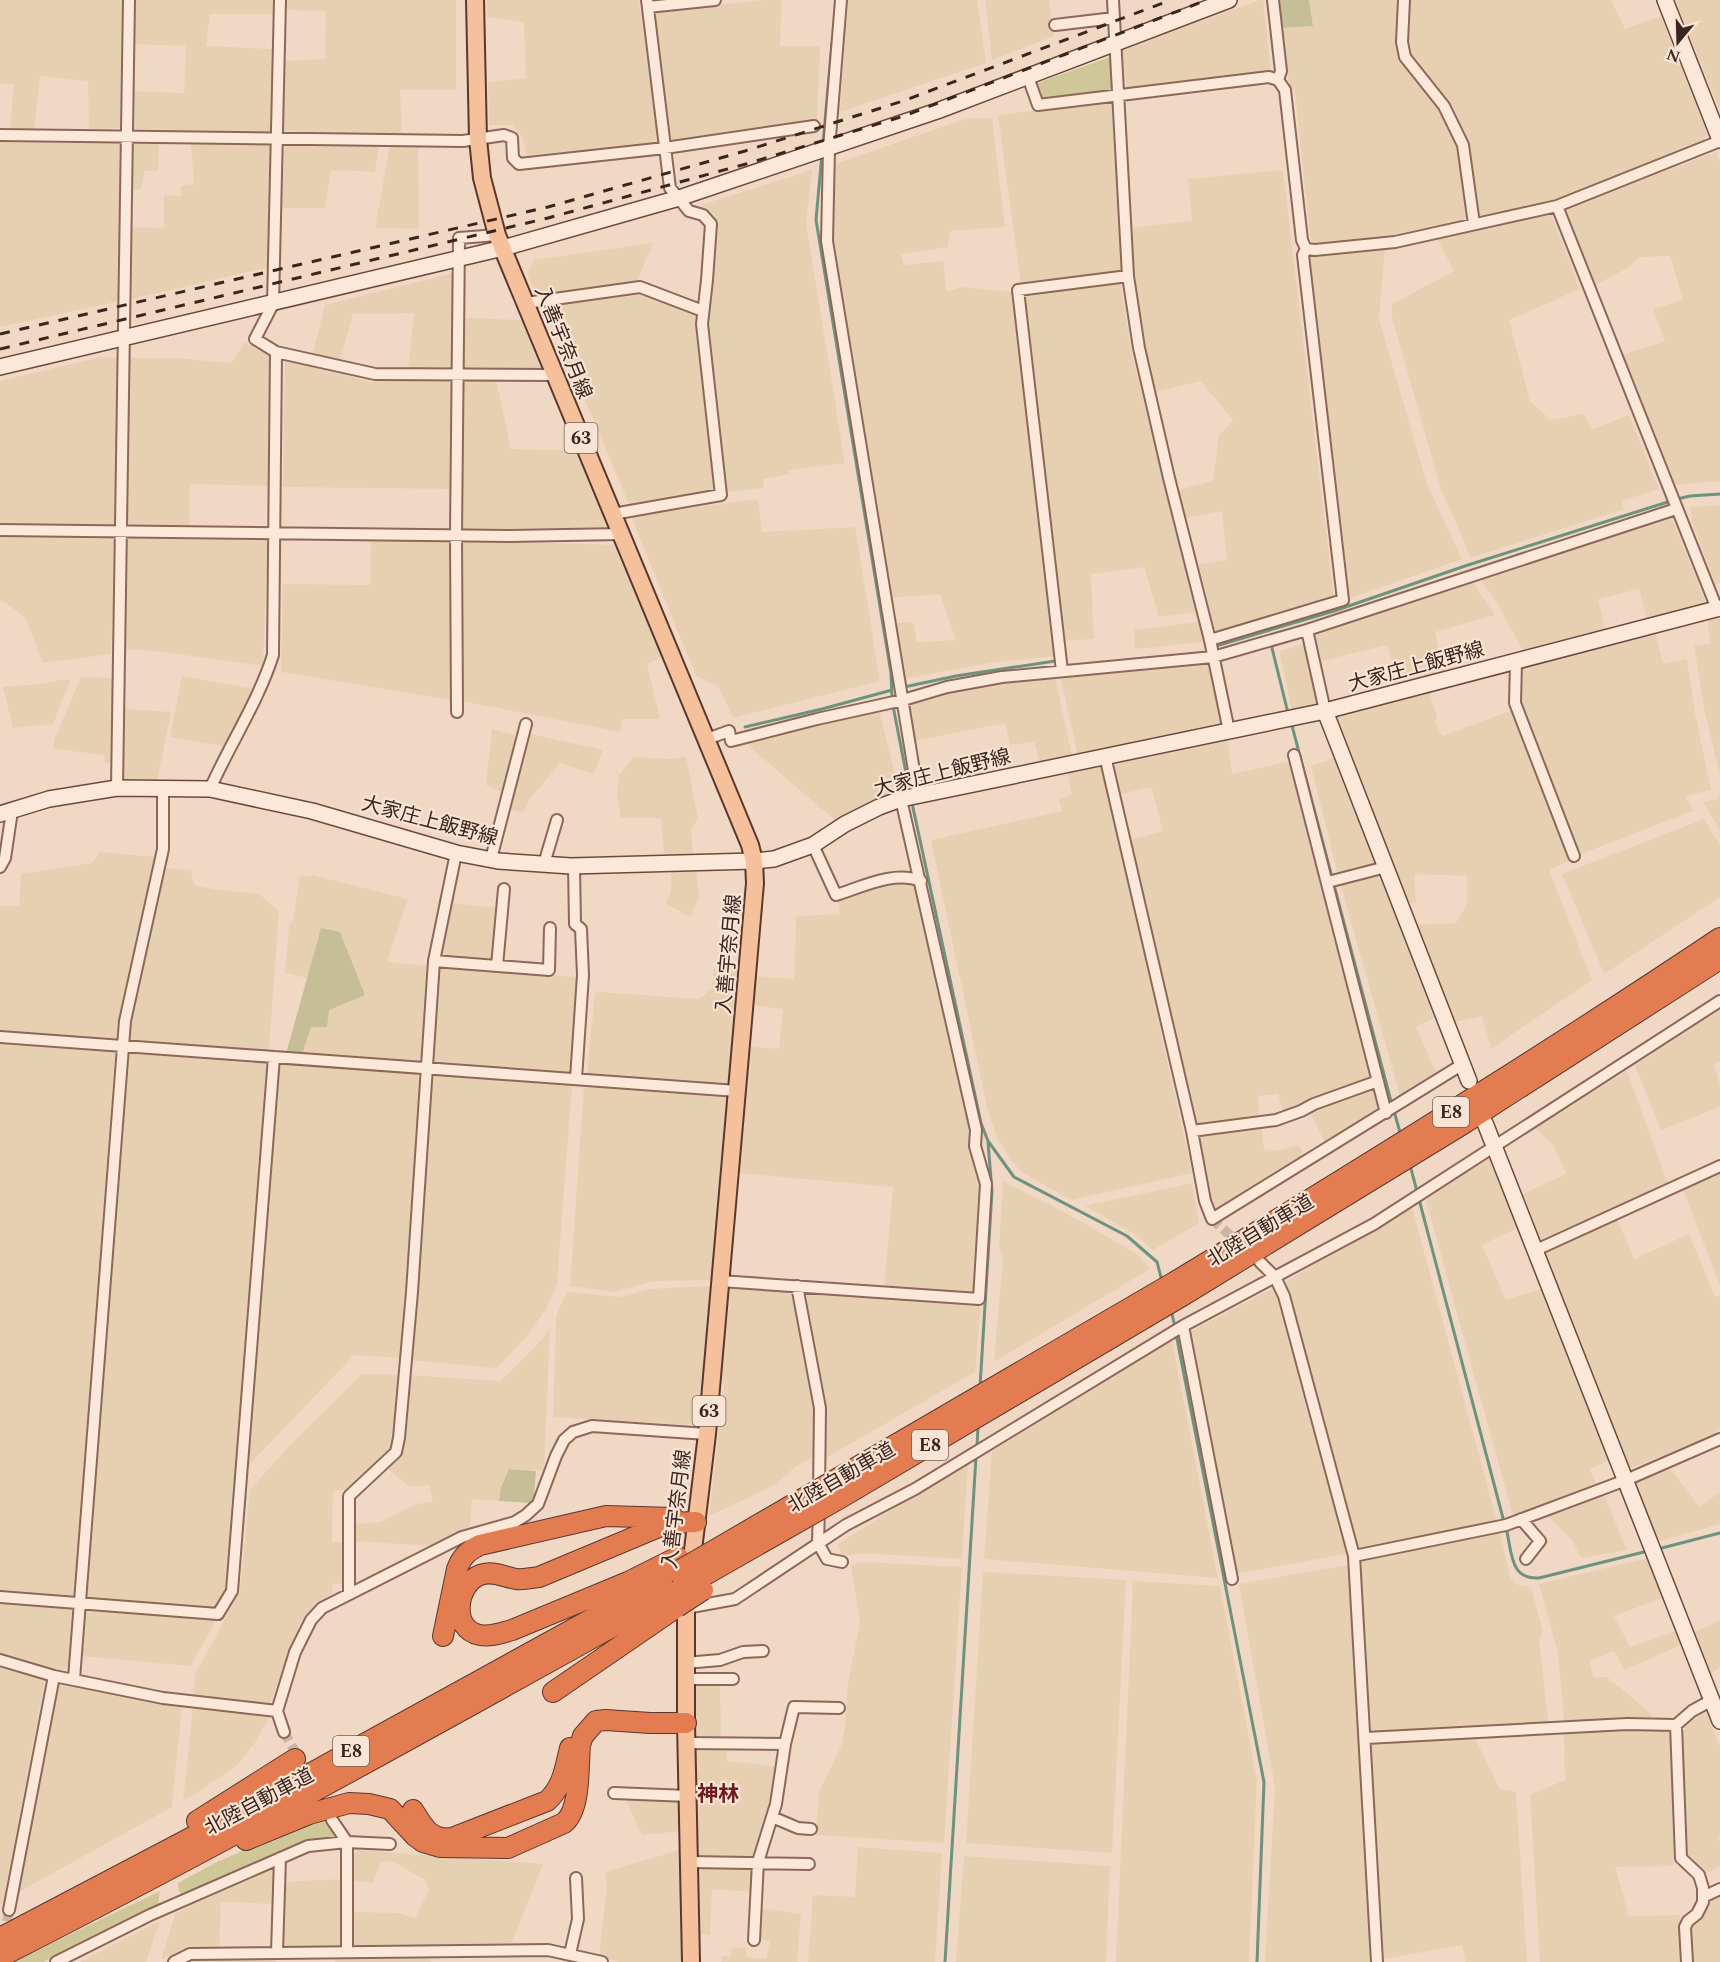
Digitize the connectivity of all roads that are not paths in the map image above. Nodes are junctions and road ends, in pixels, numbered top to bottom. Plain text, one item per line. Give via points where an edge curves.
1 (129, 0) edge
2 (280, 0) edge
3 (475, 0) edge
4 (715, 0) edge
5 (841, 0) edge
6 (1113, 0) edge
7 (1229, 0) edge
8 (1273, 0) edge
9 (1404, 0) edge
10 (1665, 0) edge
11 (647, 4) edge
12 (1114, 18) junction
13 (1055, 25) dead end
14 (1115, 44) junction
15 (1028, 77) junction
16 (1278, 80) junction
17 (1117, 95) junction
18 (814, 126) dead end
19 (0, 135) edge
20 (126, 136) junction
21 (277, 138) junction
22 (478, 139) junction
23 (1720, 140) edge
24 (665, 148) junction
25 (829, 148) junction
26 (679, 198) junction
27 (1557, 206) junction
28 (1474, 224) junction
29 (500, 242) junction
30 (1306, 249) junction
31 (459, 257) junction
32 (1128, 276) junction
33 (526, 303) junction
34 (273, 304) junction
35 (703, 311) junction
36 (124, 339) junction
37 (276, 352) junction
38 (0, 367) edge
39 (458, 374) junction
40 (554, 375) junction
41 (1676, 509) junction
42 (613, 514) junction
43 (0, 530) edge
44 (121, 531) junction
45 (276, 532) junction
46 (622, 534) junction
47 (456, 535) junction
48 (1718, 609) edge
49 (1307, 630) junction
50 (1210, 640) junction
51 (1213, 657) junction
52 (1516, 662) junction
53 (1062, 671) junction
54 (903, 700) junction
55 (1325, 711) junction
56 (457, 712) dead end
57 (526, 724) dead end
58 (1229, 731) junction
59 (707, 739) junction
60 (1294, 755) dead end
61 (1105, 756) junction
62 (163, 787) junction
63 (117, 788) junction
64 (210, 789) junction
65 (918, 795) junction
66 (901, 799) junction
67 (6, 812) edge
68 (557, 820) dead end
69 (813, 845) junction
70 (456, 853) junction
71 (1574, 856) dead end
72 (491, 860) junction
73 (754, 861) junction
74 (544, 864) junction
75 (574, 866) junction
76 (0, 867) edge
77 (1386, 867) junction
78 (921, 881) junction
79 (1328, 882) junction
80 (504, 890) dead end
81 (550, 928) dead end
82 (1720, 938) edge
83 (1720, 958) edge
84 (434, 961) junction
85 (497, 966) junction
86 (1720, 1001) edge
87 (0, 1037) edge
88 (123, 1046) junction
89 (274, 1057) junction
90 (1463, 1064) junction
91 (425, 1069) junction
92 (576, 1080) junction
93 (1378, 1081) junction
94 (1469, 1081) dead end
95 (736, 1091) junction
96 (1386, 1113) junction
97 (1485, 1123) dead end
98 (1192, 1131) junction
99 (1494, 1147) junction
100 (1720, 1166) edge
101 (1536, 1250) junction
102 (1260, 1262) dead end
103 (1275, 1277) junction
104 (720, 1281) junction
105 (797, 1286) junction
106 (1180, 1288) junction
107 (1183, 1326) junction
108 (707, 1434) junction
109 (1720, 1439) edge
110 (1626, 1480) junction
111 (842, 1487) junction
112 (1521, 1519) junction
113 (696, 1522) junction
114 (818, 1543) junction
115 (1354, 1556) junction
116 (1526, 1559) dead end
117 (842, 1562) dead end
118 (1232, 1579) dead end
119 (679, 1587) junction
120 (349, 1593) junction
121 (0, 1597) edge
122 (80, 1604) junction
123 (439, 1630) dead end
124 (763, 1651) dead end
125 (0, 1660) edge
126 (685, 1671) junction
127 (54, 1676) junction
128 (74, 1679) junction
129 (733, 1679) dead end
130 (553, 1692) dead end
131 (1712, 1700) junction
132 (839, 1708) dead end
133 (277, 1711) junction
134 (1720, 1721) edge
135 (686, 1723) junction
136 (1676, 1725) junction
137 (284, 1732) tunnel mouth
138 (1366, 1738) junction
139 (687, 1743) junction
140 (784, 1744) junction
141 (295, 1759) dead end
142 (615, 1793) dead end
143 (688, 1796) junction
144 (420, 1808) dead end
145 (772, 1817) junction
146 (332, 1820) dead end
147 (812, 1829) dead end
148 (347, 1842) junction
149 (390, 1844) dead end
150 (280, 1858) junction
151 (690, 1862) junction
152 (758, 1862) junction
153 (809, 1864) dead end
154 (576, 1878) dead end
155 (1720, 1890) edge
156 (1703, 1897) junction
157 (9, 1910) tunnel mouth
158 (23, 1926) junction
159 (57, 1928) junction
160 (0, 1938) edge
161 (754, 1940) dead end
162 (276, 1952) junction
163 (347, 1952) junction
164 (570, 1954) junction
165 (0, 1957) edge
166 (56, 1962) edge
167 (174, 1962) edge
168 (602, 1962) edge
169 (691, 1962) edge
170 (1377, 1962) edge
171 (1687, 1962) edge

1 - 20 street
2 - 21 street
3 - 22 main road, 入善宇奈月線 / 63
4 - 11 street
5 - 25 street
6 - 12 street
7 - 14 street
8 - 16 street via 1281,71
9 - 28 street via 1405,57 1444,105 1463,145
10 - 23 street
11 - 24 street
12 - 13 street
12 - 14 street
14 - 15 street
14 - 17 street
15 - 17 street via 1038,105
15 - 25 street
16 - 17 street via 1269,77
16 - 30 street via 1285,90
17 - 32 street
18 - 24 street
19 - 20 street
20 - 21 street
20 - 36 street
21 - 22 street
21 - 34 street
22 - 24 street via 504,135 512,138 513,158 519,164
22 - 29 main road, 入善宇奈月線 / 63 via 482,178
23 - 27 street
24 - 26 street via 670,188
25 - 26 street
25 - 54 street via 827,241
26 - 29 street
26 - 35 street via 689,211 703,215 711,224
27 - 28 street
27 - 41 street
28 - 30 street via 1395,242
29 - 31 street
29 - 33 main road, 入善宇奈月線 / 63
30 - 50 street via 1303,255 1343,600
31 - 34 street
31 - 39 street
32 - 50 street via 1139,348
32 - 53 street via 1018,290
33 - 35 street via 640,287
33 - 40 main road, 入善宇奈月線 / 63
34 - 36 street
34 - 37 street via 255,339
35 - 42 street via 721,495
36 - 38 street
36 - 44 street
37 - 39 street via 375,374
37 - 45 street
39 - 40 street
39 - 47 street
40 - 42 main road, 入善宇奈月線 / 63
41 - 48 street
41 - 49 street
42 - 46 main road, 入善宇奈月線 / 63
43 - 44 street
44 - 45 street
44 - 63 street
45 - 47 street
45 - 64 street via 273,655 266,678
46 - 47 street
46 - 59 main road, 入善宇奈月線 / 63
47 - 56 street
48 - 52 street, 大家庄上飯野線
49 - 51 street
49 - 55 street
50 - 51 street
51 - 53 street
51 - 58 street
52 - 55 street, 大家庄上飯野線
52 - 71 street via 1515,703
53 - 54 street via 947,687
54 - 59 street via 731,741 729,731
54 - 65 street
55 - 58 street, 大家庄上飯野線
55 - 77 street
57 - 72 street
58 - 61 street, 大家庄上飯野線
59 - 73 main road, 入善宇奈月線 / 63
60 - 79 street
61 - 65 street, 大家庄上飯野線
61 - 98 street
62 - 63 street, 大家庄上飯野線
62 - 64 street, 大家庄上飯野線
62 - 88 street via 163,849 125,1021
63 - 67 street, 大家庄上飯野線 via 50,799
64 - 70 street, 大家庄上飯野線 via 312,811
65 - 66 street, 大家庄上飯野線
66 - 69 street, 大家庄上飯野線 via 871,811
66 - 78 street
67 - 76 street via 5,858
68 - 74 street
69 - 73 street, 大家庄上飯野線 via 774,859
69 - 78 street via 836,895 895,877
70 - 72 street, 大家庄上飯野線
70 - 84 street
72 - 74 street, 大家庄上飯野線
73 - 75 street, 大家庄上飯野線
73 - 95 main road, 入善宇奈月線 / 63
74 - 75 street, 大家庄上飯野線
75 - 92 street via 575,924 580,929 583,975
77 - 79 street
77 - 90 street
78 - 105 street via 986,1184 979,1299
79 - 93 street
80 - 85 street
81 - 85 street via 549,970
82 - 106 highway, 北陸自動車道 / E8
83 - 106 highway, 北陸自動車道 / E8 via 1464,1124
84 - 85 street
84 - 91 street
86 - 99 street
87 - 88 street
88 - 89 street
88 - 122 street
89 - 91 street
89 - 122 street via 232,1591 218,1614
90 - 94 street
90 - 96 street
91 - 92 street
91 - 120 street via 399,1438 396,1452 349,1496
92 - 95 street
93 - 96 street
93 - 98 street via 1276,1120
95 - 104 main road, 入善宇奈月線 / 63
96 - 98 street via 1212,1219 1205,1202
97 - 99 street
99 - 101 street
99 - 103 street via 1374,1224
100 - 101 street
101 - 110 street
102 - 103 street
103 - 107 street
103 - 115 street via 1284,1296
104 - 105 street
104 - 108 main road, 入善宇奈月線 / 63
105 - 114 street via 820,1408
106 - 111 highway, 北陸自動車道 / E8, bridge
107 - 114 street via 925,1483
107 - 118 street
108 - 113 main road, 入善宇奈月線 / 63
108 - 120 street via 592,1426 573,1432 556,1455 538,1504 526,1515 515,1522 462,1537
109 - 110 street
110 - 112 street
110 - 131 street
111 - 119 highway, 北陸自動車道 / E8, bridge
111 - 119 highway, bridge
112 - 115 street
112 - 116 street via 1540,1541
113 - 119 main road, 入善宇奈月線 / 63
113 - 119 highway via 668,1523 539,1577 526,1580 487,1573 477,1576 464,1588 461,1619 464,1626 479,1635 496,1634 628,1582
113 - 123 highway via 668,1517 606,1516 480,1545 461,1559
114 - 117 street via 827,1559
114 - 119 street via 735,1599
115 - 138 street
119 - 126 main road, 入善宇奈月線 / 63
119 - 130 highway
119 - 158 highway, 北陸自動車道 / E8
119 - 159 highway, 北陸自動車道 / E8 via 416,1736
120 - 133 street via 322,1608 311,1620 295,1652
121 - 122 street
122 - 128 street
124 - 126 street via 743,1652
125 - 127 street
126 - 129 street
126 - 135 main road, 入善宇奈月線 / 63
127 - 128 street
127 - 157 street
128 - 133 street via 181,1700
131 - 134 street
131 - 136 street
132 - 140 street via 794,1707
133 - 137 street
135 - 139 main road, 入善宇奈月線 / 63
135 - 144 highway via 608,1714 588,1718 575,1732 554,1795 452,1838 435,1837 424,1828
135 - 159 highway via 596,1721 580,1745 575,1805 569,1819 516,1846 431,1845 415,1836 390,1809 338,1804 217,1853
136 - 138 street via 1628,1724
136 - 156 street via 1681,1858 1699,1875
138 - 170 street
139 - 140 street
139 - 143 main road, 入善宇奈月線 / 63
140 - 145 street
141 - 158 highway
142 - 143 street
143 - 151 main road, 入善宇奈月線 / 63
145 - 147 street via 798,1828
145 - 152 street
146 - 148 street
148 - 149 street
148 - 150 street via 308,1846
148 - 163 street
150 - 162 street
150 - 166 street via 150,1915
151 - 152 street
151 - 169 main road, 入善宇奈月線 / 63
152 - 153 street
152 - 161 street
154 - 164 street via 578,1920
155 - 156 street
156 - 171 street via 1697,1914 1685,1927
158 - 160 highway, 北陸自動車道 / E8
159 - 165 highway, 北陸自動車道 / E8
162 - 163 street
162 - 167 street via 190,1954
163 - 164 street via 548,1950
164 - 168 street

